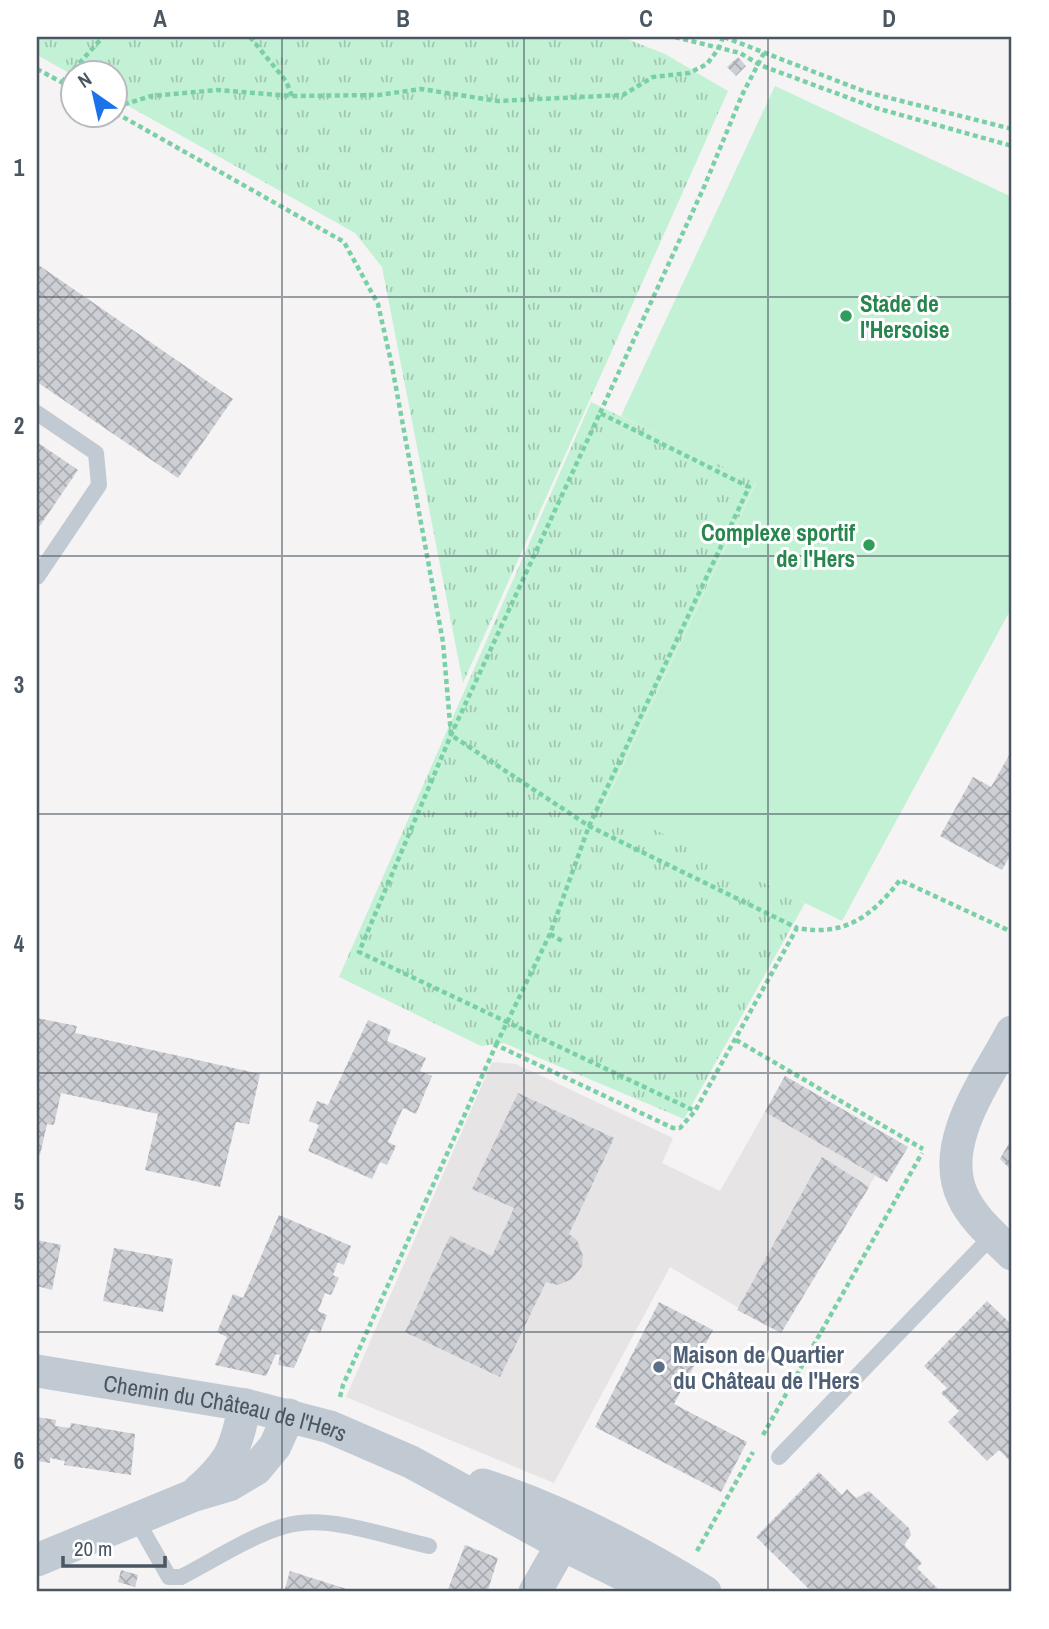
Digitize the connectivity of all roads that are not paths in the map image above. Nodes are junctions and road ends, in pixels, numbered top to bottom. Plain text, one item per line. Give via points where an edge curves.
1 (37, 413) edge
2 (37, 577) edge
3 (1012, 1032) edge
4 (1003, 1245) edge
5 (37, 1371) edge
6 (244, 1405) junction
7 (289, 1415) junction
8 (779, 1457) dead end
9 (192, 1496) junction
10 (136, 1519) junction
11 (568, 1533) junction
12 (429, 1546) dead end
13 (37, 1560) edge
14 (166, 1585) edge
15 (535, 1592) edge
16 (659, 1592) edge
17 (705, 1592) edge

1 - 2 lane via 96,453 99,485
3 - 4 street via 961,1128 955,1151 955,1174 963,1197
4 - 8 lane
5 - 6 street, Chemin du Château de l'Hers
6 - 7 street, Chemin du Château de l'Hers
6 - 9 street via 231,1457
7 - 9 street via 275,1446 256,1469 229,1485
7 - 11 street, Chemin du Château de l'Hers via 330,1427
9 - 10 street
10 - 13 street
10 - 14 lane
11 - 15 street
11 - 16 street, Chemin du Château de l'Hers
11 - 17 street, Chemin du Château de l'Hers via 655,1561
12 - 14 lane via 302,1522 279,1527

